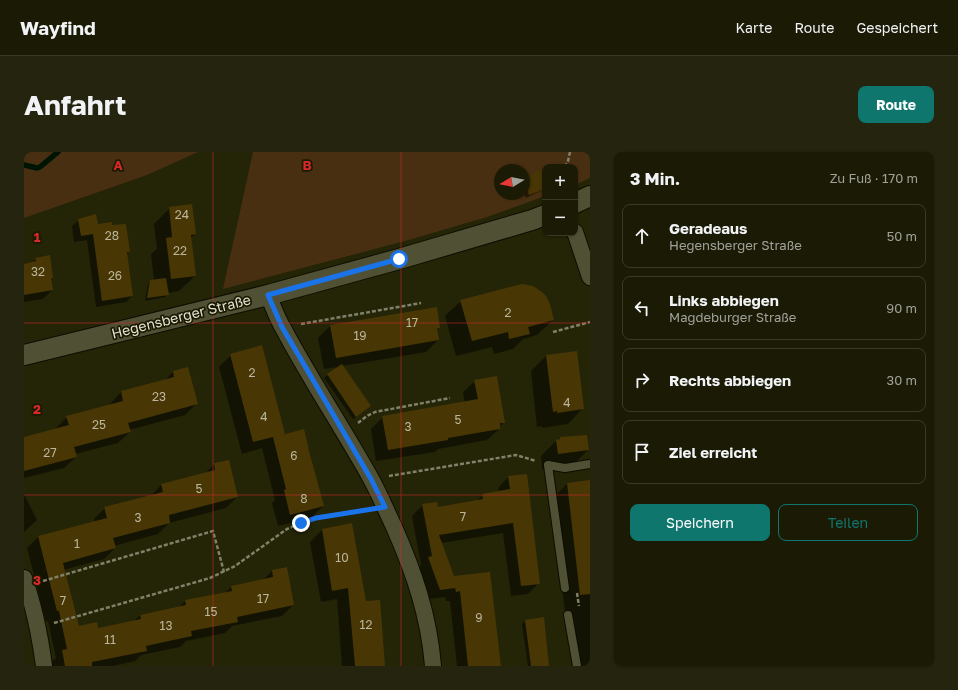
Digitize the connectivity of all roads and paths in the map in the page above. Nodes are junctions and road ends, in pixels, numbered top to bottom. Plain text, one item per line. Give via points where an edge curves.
1 (570, 152) edge
2 (566, 164) edge
3 (590, 196) edge
4 (578, 202) edge
5 (542, 216) edge
6 (576, 236) edge
7 (590, 276) edge
8 (268, 295) junction
9 (421, 303) dead end
10 (590, 322) edge
11 (282, 327) junction
12 (553, 332) dead end
13 (24, 355) edge
14 (450, 398) dead end
15 (345, 433) junction
16 (590, 464) edge
17 (548, 465) junction
18 (371, 479) junction
19 (385, 507) junction
20 (224, 572) junction
21 (25, 582) edge
22 (565, 588) joint
23 (568, 614) joint
24 (38, 628) junction
25 (44, 666) edge
26 (433, 666) edge
27 (577, 666) edge

1 - 2 path
3 - 4 street
5 - 8 street, Hegensberger Straße
6 - 7 street
8 - 11 street
8 - 13 street, Hegensberger Straße
9 - 11 path
10 - 12 path
11 - 15 street
14 - 15 path via 375,412
15 - 18 street
16 - 17 lane via 565,468
17 - 18 path via 516,455
17 - 22 lane
18 - 19 street
19 - 20 path via 316,518 301,523 287,529
19 - 26 street via 419,594 425,614
20 - 21 path via 214,531
20 - 24 path
21 - 24 street
22 - 23 path via 576,586 580,613
23 - 27 lane
24 - 25 street

